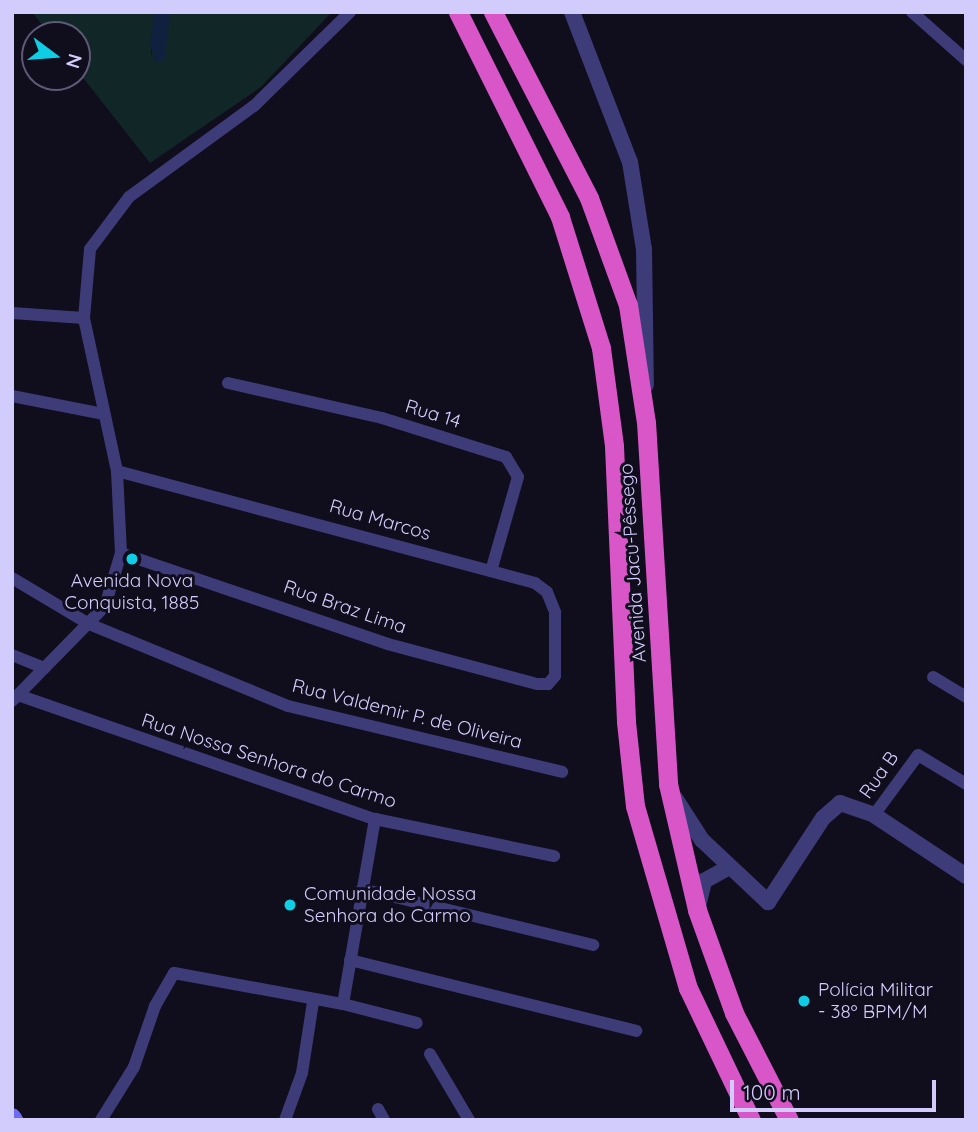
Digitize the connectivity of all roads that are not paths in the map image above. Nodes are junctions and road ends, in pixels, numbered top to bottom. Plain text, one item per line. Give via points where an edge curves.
1 (351, 12) edge
2 (458, 12) edge
3 (493, 12) edge
4 (572, 12) edge
5 (912, 12) edge
6 (966, 60) edge
7 (12, 313) edge
8 (84, 318) junction
9 (228, 383) dead end
10 (12, 396) edge
11 (104, 414) junction
12 (646, 422) junction
13 (117, 471) junction
14 (121, 553) junction
15 (491, 571) junction
16 (12, 578) edge
17 (89, 624) junction
18 (12, 656) edge
19 (44, 668) junction
20 (555, 676) joint
21 (933, 677) dead end
22 (966, 697) edge
23 (15, 698) edge
24 (562, 772) dead end
25 (667, 784) junction
26 (966, 784) edge
27 (874, 815) junction
28 (375, 819) junction
29 (554, 856) dead end
30 (729, 867) junction
31 (966, 876) edge
32 (362, 889) junction
33 (697, 910) junction
34 (593, 945) dead end
35 (350, 960) junction
36 (313, 1002) junction
37 (343, 1004) junction
38 (417, 1023) dead end
39 (636, 1031) dead end
40 (430, 1054) dead end
41 (749, 1117) edge
42 (101, 1120) edge
43 (285, 1120) edge
44 (469, 1120) edge
45 (789, 1120) edge

1 - 8 street via 297,70 163,169 102,228 84,272
2 - 41 highway, Avenida Jacu-Pêssego via 560,217 601,348 614,446 626,722 635,806 688,988
3 - 12 highway, Avenida Jacu-Pêssego via 589,198 612,254 638,355
4 - 12 street via 617,118 639,207 647,322
5 - 6 street
7 - 8 street
8 - 11 street
9 - 15 street, Rua 14 via 382,418 506,457 518,477
10 - 11 street
11 - 13 street
12 - 25 highway, Avenida Jacu-Pêssego
13 - 14 street
13 - 15 street, Rua Marcos
14 - 17 street via 105,606
14 - 20 street, Rua Braz Lima via 388,643 537,684 548,684
15 - 20 street, Rua Marcos via 535,583 553,600
16 - 17 street, Rua Valdemir P. de Oliveira
17 - 19 street
17 - 24 street, Rua Valdemir P. de Oliveira via 288,706
18 - 19 street
19 - 23 street
21 - 22 street
23 - 28 street, Rua Nossa Senhora do Carmo
25 - 30 street via 702,840
25 - 33 highway, Avenida Jacu-Pêssego
26 - 27 street, Rua B via 924,756 915,756
27 - 30 street via 854,806 833,806 768,902
27 - 31 street
28 - 29 street, Rua Nossa Senhora do Carmo
28 - 32 street
30 - 33 street via 705,881
32 - 34 street
32 - 35 street
33 - 45 highway, Avenida Jacu-Pêssego via 734,1013
35 - 37 street
35 - 39 street
36 - 37 street
36 - 42 street via 186,971 174,974 155,1006 134,1067
36 - 43 street via 302,1073
37 - 38 street
40 - 44 street

